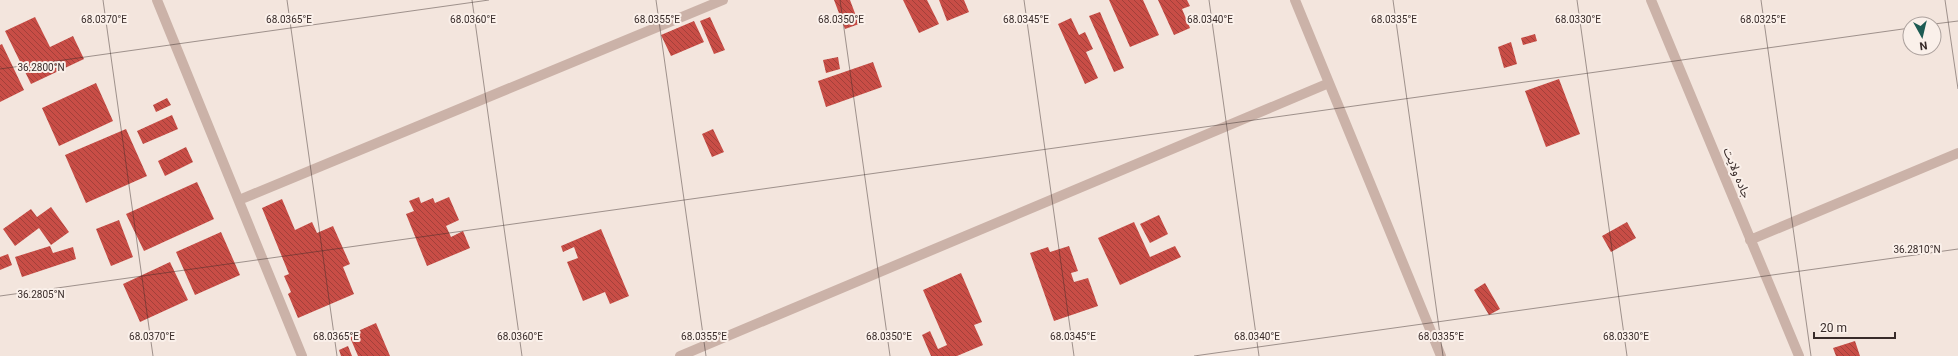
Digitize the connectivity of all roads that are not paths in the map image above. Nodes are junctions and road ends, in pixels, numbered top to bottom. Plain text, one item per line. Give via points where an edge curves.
1 (157, 0) edge
2 (722, 0) edge
3 (1295, 0) edge
4 (1651, 0) edge
5 (1329, 83) junction
6 (1958, 153) edge
7 (239, 200) junction
8 (1750, 240) junction
9 (302, 356) edge
10 (680, 356) edge
11 (1441, 356) edge
12 (1799, 356) edge

1 - 7 street
2 - 7 street
3 - 5 street
4 - 8 street, جاده ولایت
5 - 10 street
5 - 11 street
6 - 8 street
7 - 9 street
8 - 12 street, جاده ولایت

